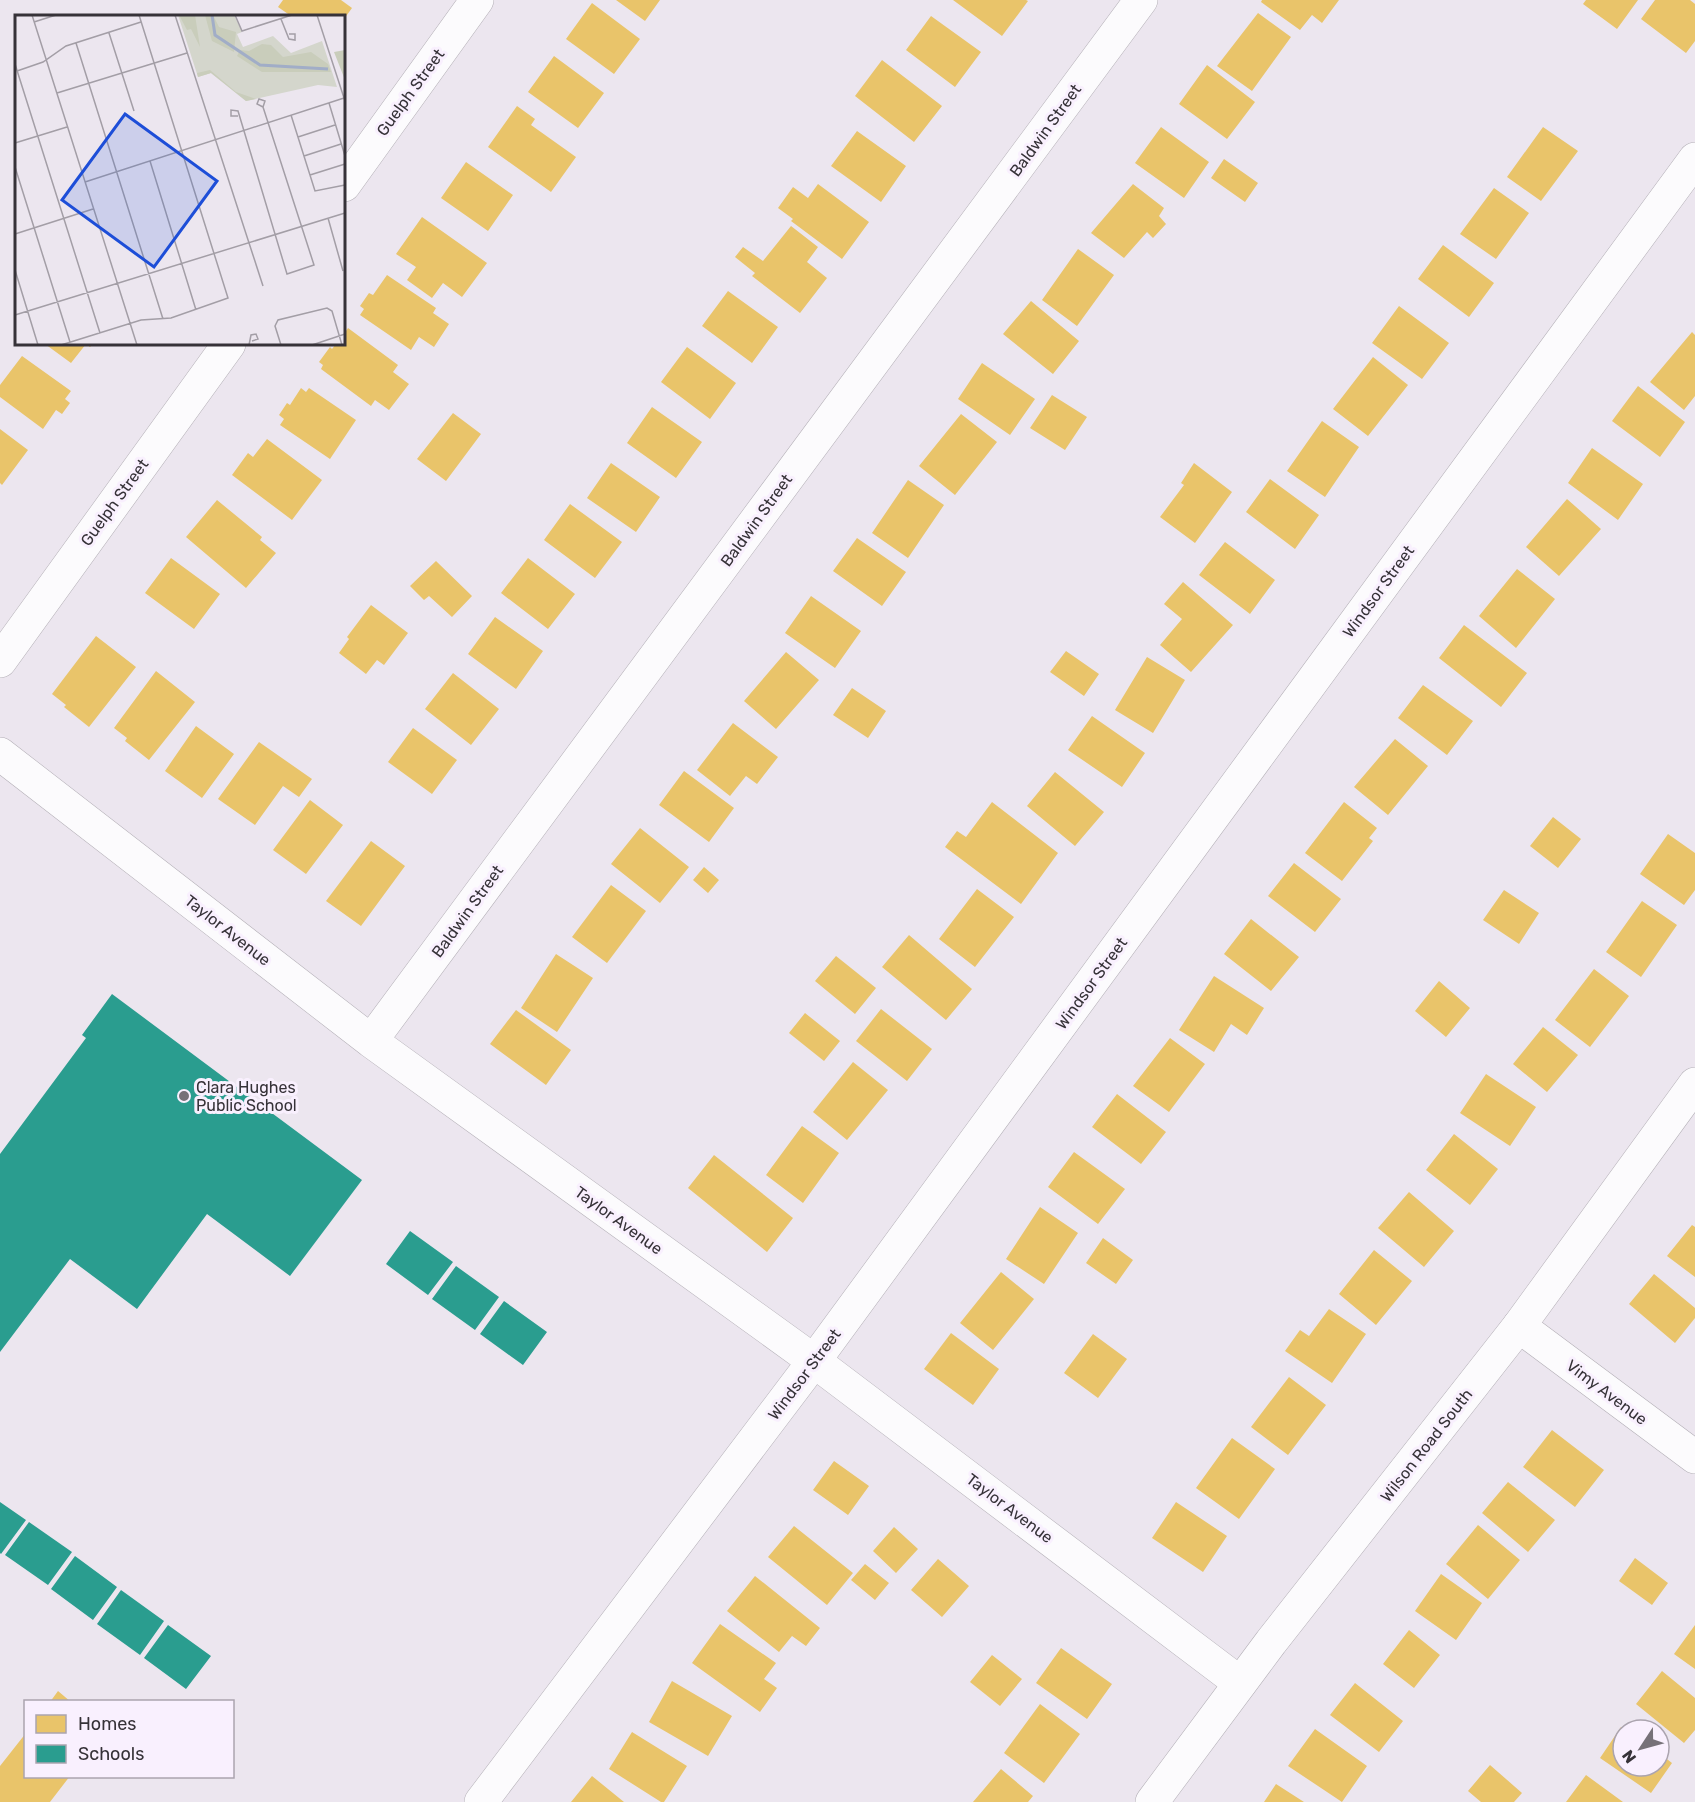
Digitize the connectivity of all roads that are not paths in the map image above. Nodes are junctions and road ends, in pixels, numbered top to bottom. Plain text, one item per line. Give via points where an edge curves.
1 (477, 0) edge
2 (1141, 0) edge
3 (1695, 159) edge
4 (345, 183) edge
5 (228, 345) edge
6 (0, 661) edge
7 (0, 754) edge
8 (371, 1041) junction
9 (1695, 1084) edge
10 (1519, 1326) junction
11 (814, 1361) junction
12 (1695, 1457) edge
13 (1240, 1683) junction
14 (481, 1802) edge
15 (1152, 1802) edge

1 - 4 street, Guelph Street
2 - 8 street, Baldwin Street
3 - 11 street, Windsor Street
5 - 6 street, Guelph Street
7 - 8 street, Taylor Avenue
8 - 11 street, Taylor Avenue
9 - 10 street, Wilson Road South
10 - 12 street, Vimy Avenue
10 - 13 street, Wilson Road South
11 - 13 street, Taylor Avenue
11 - 14 street, Windsor Street
13 - 15 street, Wilson Road South

